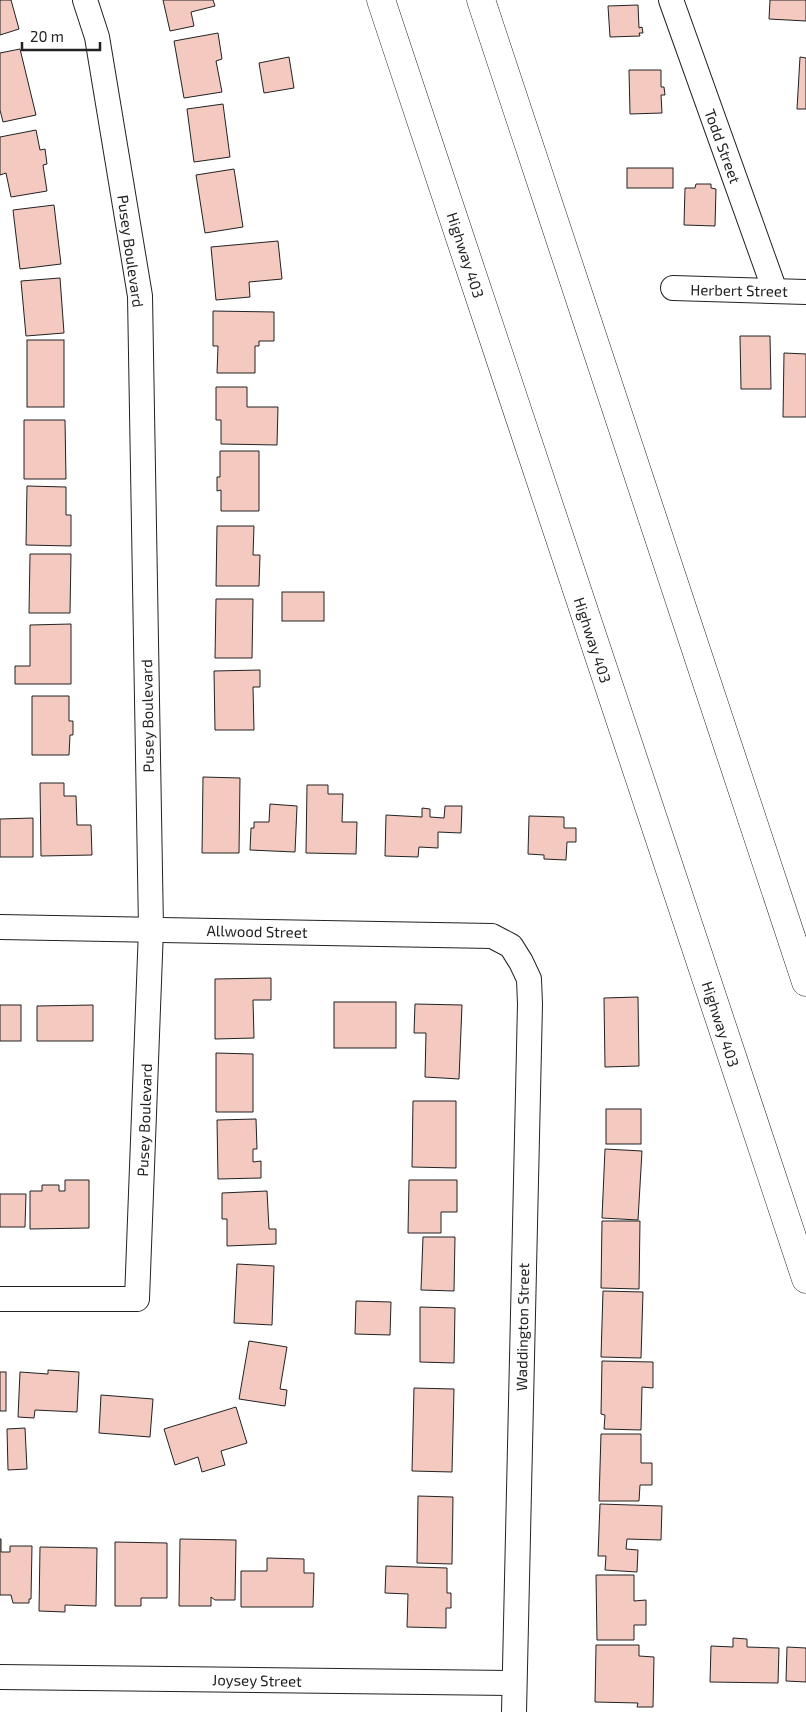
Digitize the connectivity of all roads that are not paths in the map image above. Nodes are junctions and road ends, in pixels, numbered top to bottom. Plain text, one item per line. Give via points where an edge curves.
1 (85, 0) edge
2 (381, 0) edge
3 (481, 0) edge
4 (671, 0) edge
5 (673, 288) dead end
6 (775, 291) junction
7 (806, 292) edge
8 (0, 927) edge
9 (151, 929) junction
10 (511, 946) joint
11 (806, 982) edge
12 (806, 1280) edge
13 (0, 1299) edge
14 (0, 1677) edge
15 (514, 1683) junction
16 (514, 1712) edge

1 - 9 street, Pusey Boulevard via 97,37 140,296
2 - 12 highway, Highway 403
3 - 11 highway
4 - 6 street, Todd Street
5 - 6 street, Herbert Street
6 - 7 street, Herbert Street
8 - 9 street, Allwood Street
9 - 10 street, Allwood Street via 492,936
9 - 13 street, Pusey Boulevard via 137,1300
10 - 15 street, Waddington Street via 529,979 530,1004
14 - 15 street, Joysey Street
15 - 16 street, Waddington Street

